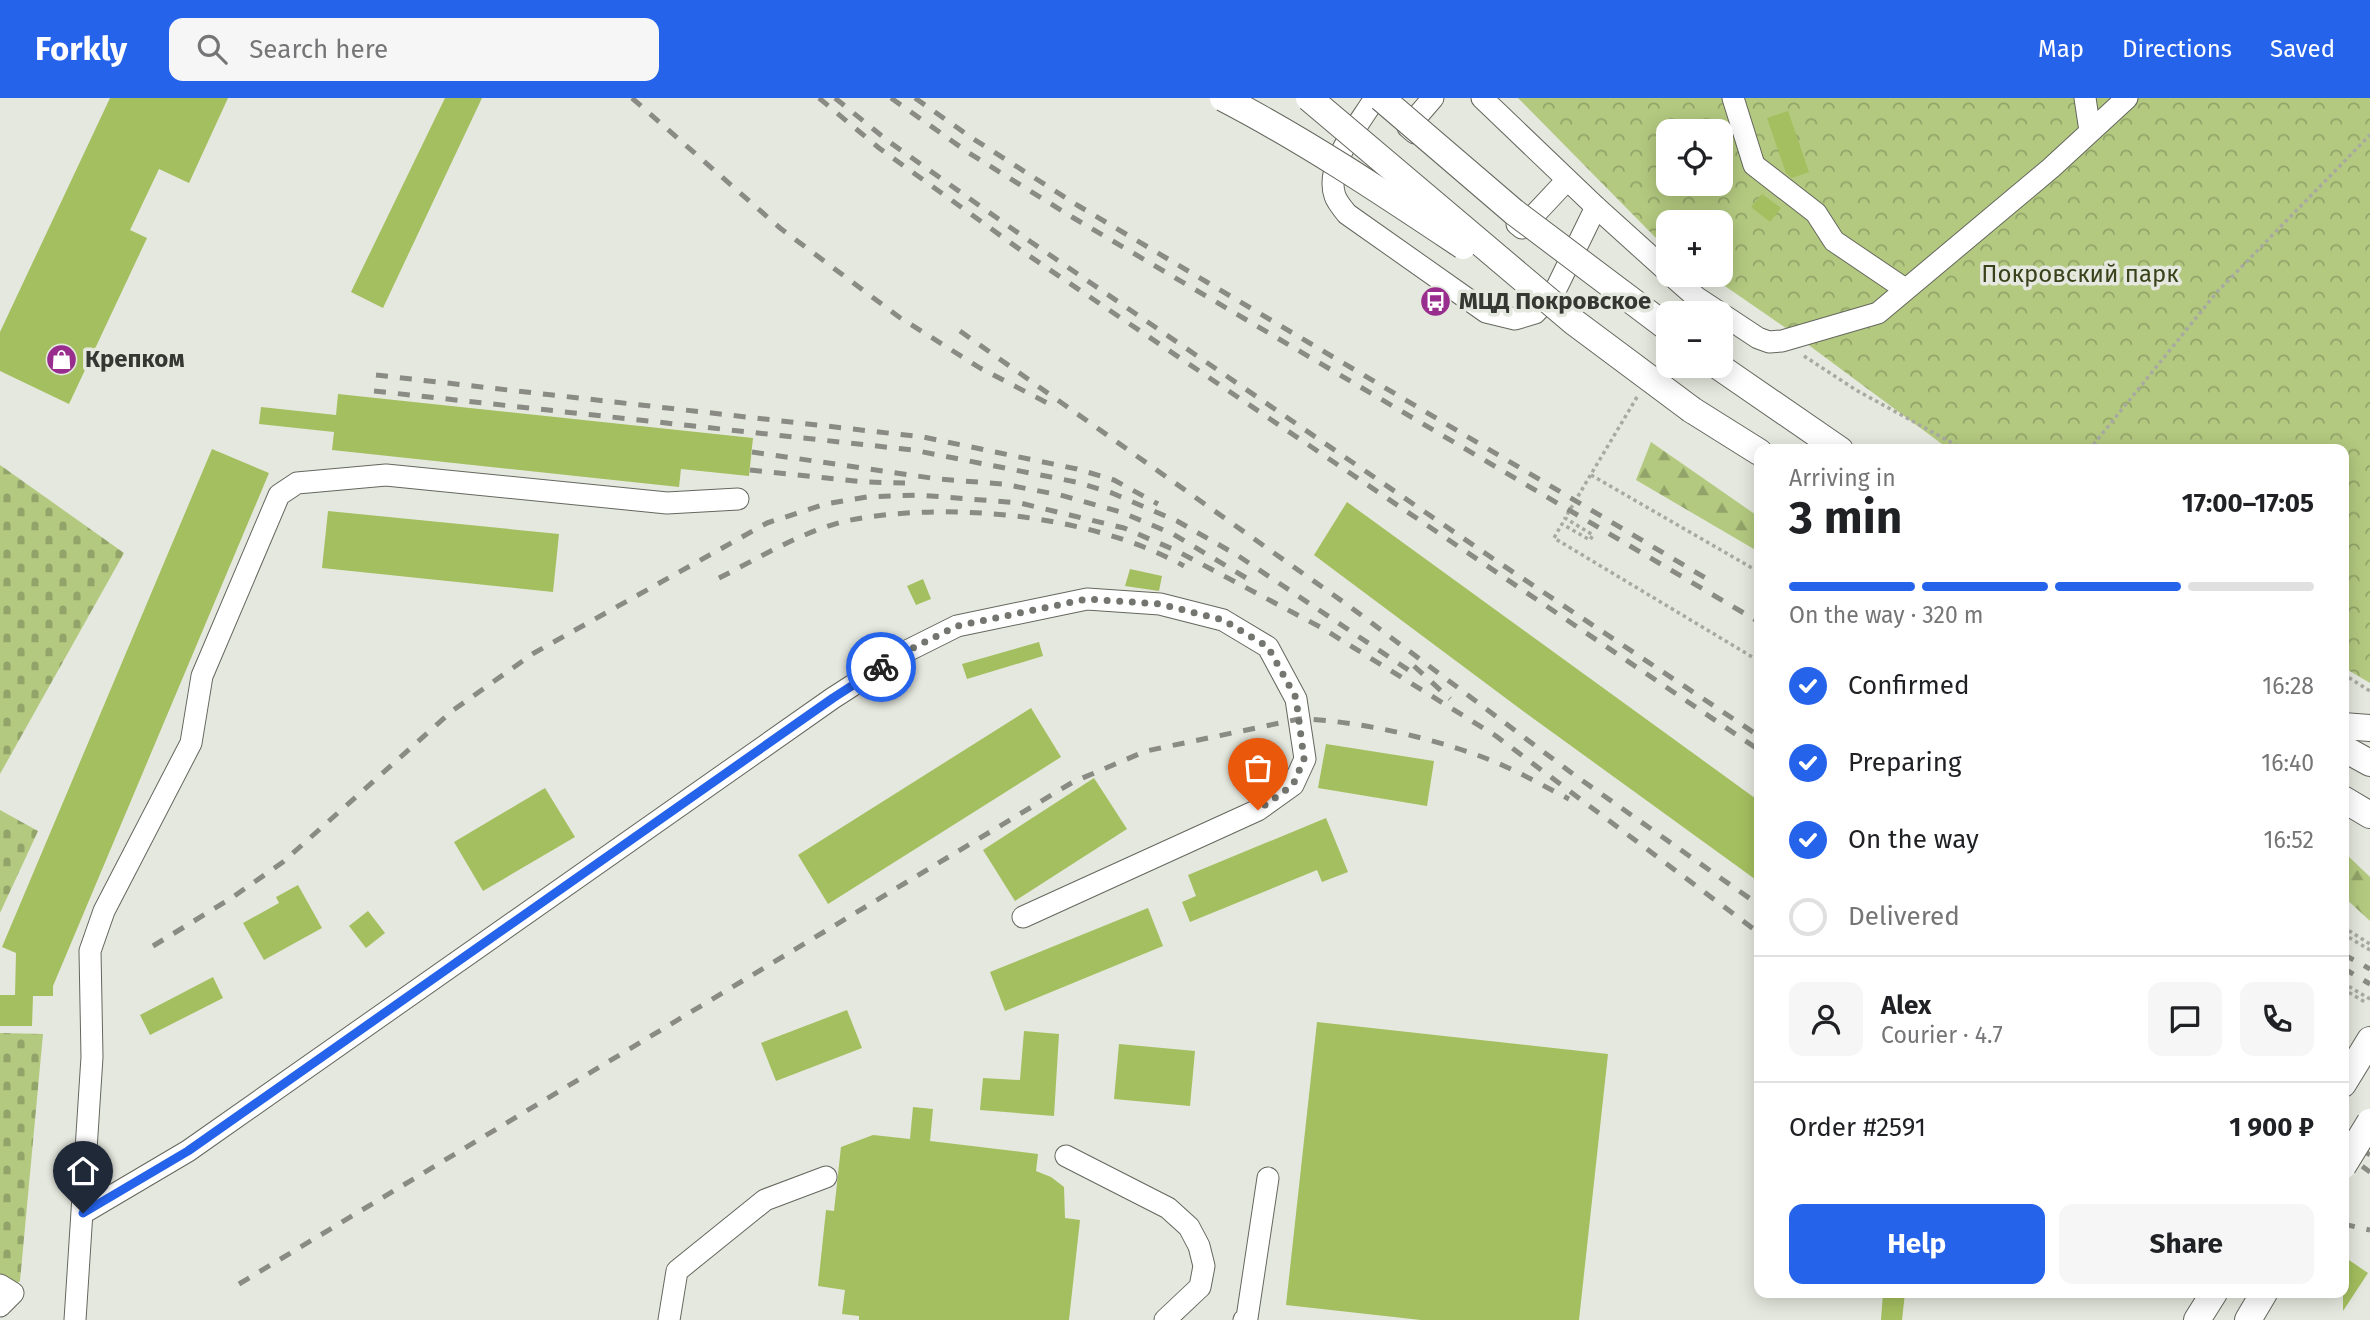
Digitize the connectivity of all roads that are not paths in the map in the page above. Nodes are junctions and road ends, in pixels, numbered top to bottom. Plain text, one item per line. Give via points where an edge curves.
1 (1223, 98) edge
2 (1309, 98) edge
3 (1375, 98) edge
4 (1381, 98) edge
5 (1406, 98) edge
6 (1433, 98) edge
7 (1482, 98) edge
8 (1733, 98) edge
9 (2085, 98) edge
10 (2127, 98) edge
11 (2090, 131) junction
12 (1567, 180) junction
13 (1596, 207) junction
14 (1514, 212) junction
15 (1656, 261) edge
16 (1685, 287) edge
17 (1905, 289) junction
18 (1656, 319) edge
19 (1574, 322) junction
20 (1733, 376) edge
21 (1831, 444) edge
22 (1754, 449) edge
23 (738, 499) dead end
24 (2349, 726) edge
25 (2370, 728) edge
26 (2349, 751) edge
27 (2370, 763) edge
28 (2349, 803) edge
29 (2370, 815) edge
30 (1023, 917) dead end
31 (2370, 1040) edge
32 (2349, 1074) edge
33 (2370, 1122) edge
34 (1066, 1156) dead end
35 (2349, 1156) edge
36 (827, 1177) dead end
37 (1268, 1178) dead end
38 (83, 1213) junction
39 (0, 1285) edge
40 (2261, 1298) edge
41 (0, 1306) edge
42 (75, 1320) edge
43 (669, 1320) edge
44 (1165, 1320) edge
45 (1244, 1320) edge
46 (2248, 1320) edge

1 - 19 main road, bridge via 1385,194
2 - 19 main road, bridge
3 - 13 street via 1340,154 1332,177 1335,197 1347,214 1486,312 1515,319 1535,313 1554,293
4 - 14 main road, bridge
5 - 14 main road, bridge
6 - 12 street via 1408,127 1522,228
7 - 12 street
8 - 17 street via 1754,165 1816,213 1834,241
9 - 11 street
10 - 11 street
11 - 17 street
12 - 13 street
13 - 15 street
14 - 18 main road, bridge
16 - 17 street via 1769,342 1878,313
19 - 22 main road, bridge via 1692,410
20 - 21 main road
23 - 38 street via 667,503 386,475 297,483 279,495 202,676 191,743 104,911 90,951 92,1058
24 - 25 main road
26 - 27 main road
28 - 29 main road
30 - 38 street via 1258,810 1293,785 1304,759 1296,698 1268,647 1223,620 1160,604 1087,599 957,626 903,653 833,698 188,1151
31 - 32 main road
33 - 35 main road, bridge
34 - 44 street via 1168,1208 1189,1227 1204,1266 1200,1287
36 - 43 street via 765,1200 677,1271
37 - 45 street
38 - 42 street
39 - 41 street via 13,1293
40 - 46 main road

